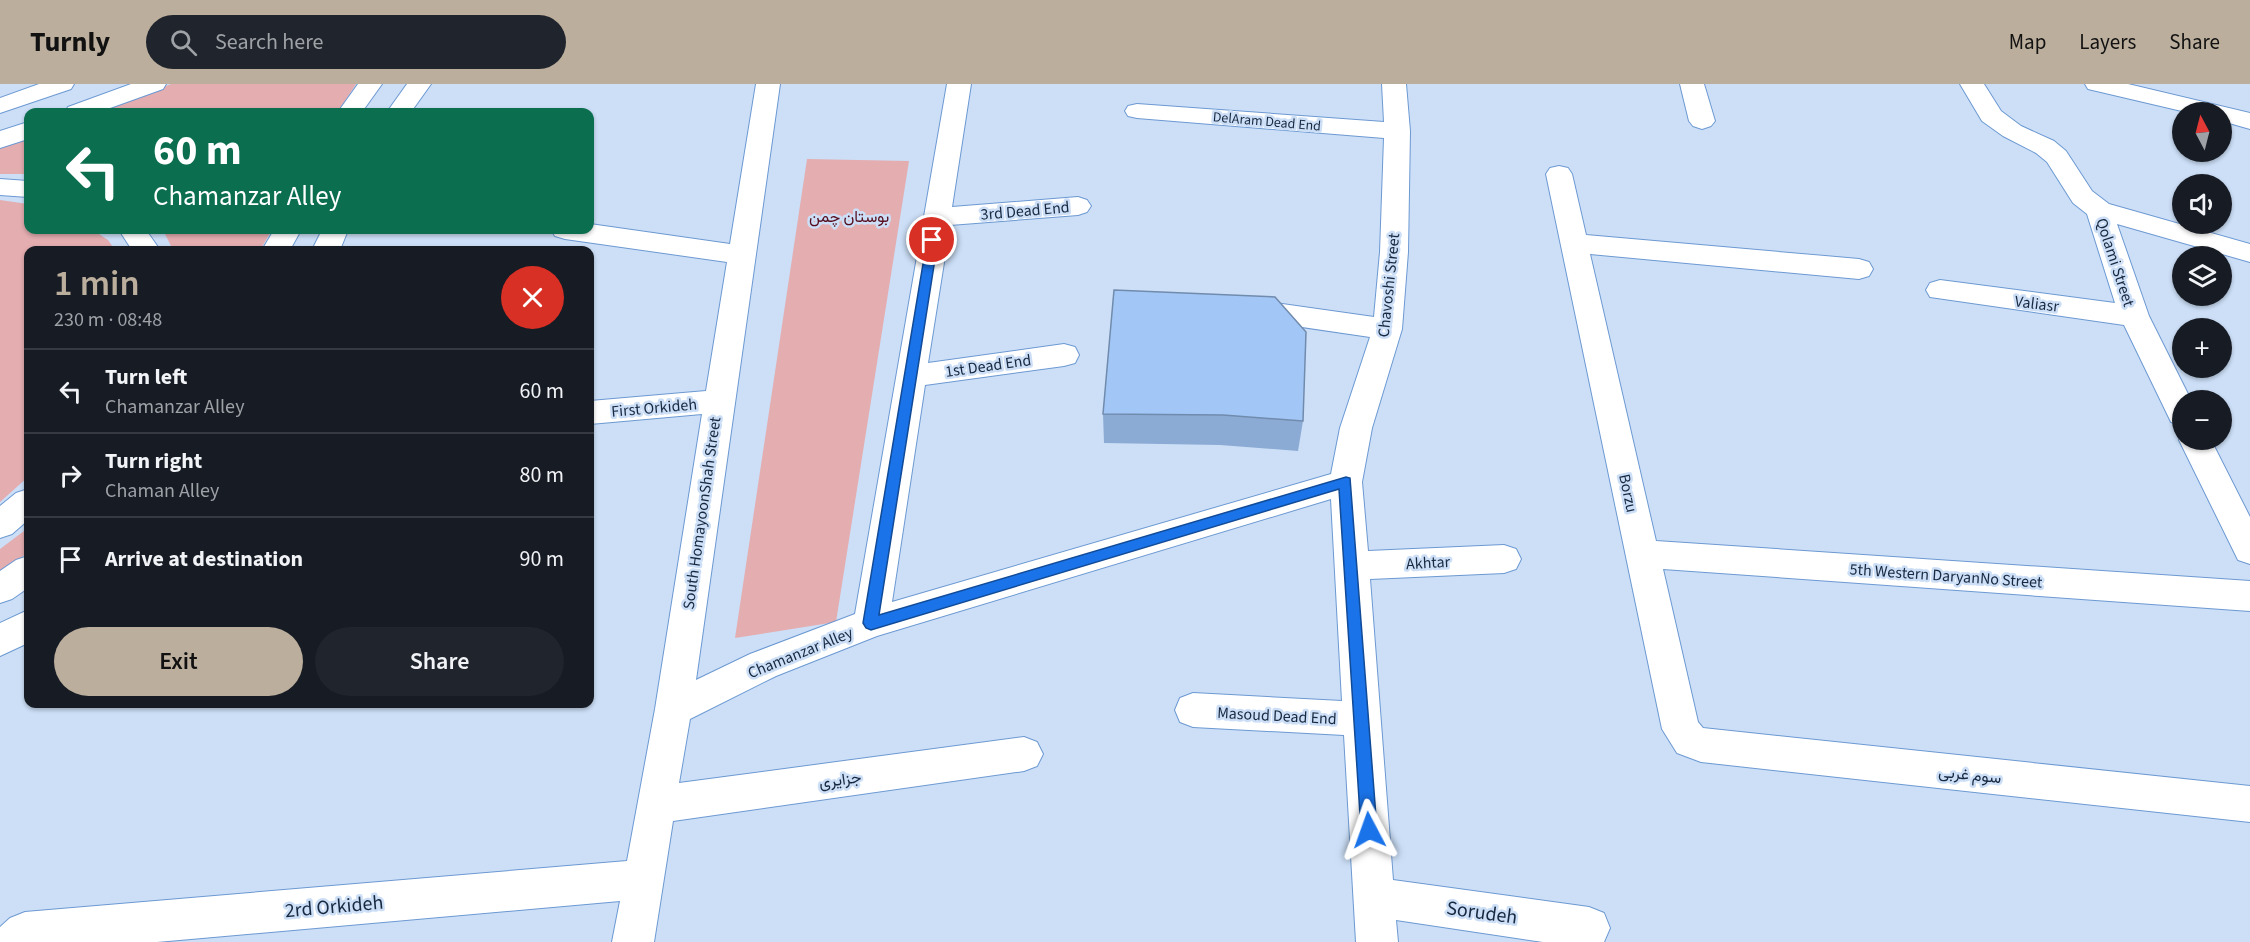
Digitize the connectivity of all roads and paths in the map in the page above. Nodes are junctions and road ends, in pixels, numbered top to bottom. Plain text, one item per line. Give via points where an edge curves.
1 (62, 84) edge
2 (154, 84) edge
3 (370, 84) edge
4 (420, 84) edge
5 (768, 84) edge
6 (958, 84) edge
7 (1394, 84) edge
8 (1692, 84) edge
9 (1972, 84) edge
10 (2097, 84) edge
11 (2174, 102) edge
12 (0, 106) edge
13 (88, 108) edge
14 (353, 108) edge
15 (402, 108) edge
16 (1137, 111) dead end
17 (2232, 116) edge
18 (1702, 121) dead end
19 (2250, 121) edge
20 (24, 131) edge
21 (1397, 131) junction
22 (0, 140) edge
23 (1559, 174) dead end
24 (0, 187) edge
25 (24, 189) edge
26 (1078, 206) dead end
27 (2100, 210) junction
28 (936, 217) junction
29 (594, 234) edge
30 (1574, 243) junction
31 (2250, 253) edge
32 (741, 255) junction
33 (1859, 269) dead end
34 (1941, 290) dead end
35 (1221, 306) edge
36 (2134, 316) junction
37 (1387, 329) junction
38 (1064, 355) dead end
39 (912, 375) junction
40 (2172, 394) edge
41 (718, 401) junction
42 (594, 412) edge
43 (2200, 450) edge
44 (1346, 482) junction
45 (24, 505) edge
46 (0, 525) edge
47 (2250, 550) edge
48 (1642, 554) junction
49 (1504, 559) dead end
50 (1352, 566) junction
51 (24, 573) edge
52 (0, 589) edge
53 (2250, 597) edge
54 (871, 623) junction
55 (24, 627) edge
56 (0, 641) edge
57 (673, 709) junction
58 (1193, 710) dead end
59 (1362, 719) junction
60 (1690, 741) joint
61 (1024, 754) dead end
62 (2250, 804) edge
63 (656, 805) junction
64 (644, 879) junction
65 (1374, 897) junction
66 (1589, 928) dead end
67 (20, 938) edge
68 (633, 942) edge
69 (1377, 942) edge

1 - 12 main road
2 - 13 main road
3 - 14 main road
4 - 15 main road
5 - 32 main road, South HomayoonShah Street
6 - 28 main road
7 - 21 main road, Chavoshi Street
8 - 18 main road
9 - 27 main road, Qolami Street via 1991,116 2045,147 2082,197
10 - 11 main road
16 - 21 main road, DelAram Dead End
17 - 19 main road
20 - 22 main road
21 - 37 main road, Chavoshi Street via 1394,252
23 - 30 main road, Borzu
24 - 25 main road
26 - 28 main road, 3rd Dead End
27 - 31 main road
27 - 36 main road, Qolami Street
28 - 39 main road
29 - 32 main road
30 - 33 main road
30 - 48 main road, Borzu
32 - 41 main road, South HomayoonShah Street
34 - 36 main road, Valiasr
35 - 37 main road
36 - 40 main road, Qolami Street
37 - 44 main road, Chavoshi Street via 1356,428
38 - 39 main road, 1st Dead End
39 - 54 main road
41 - 42 main road, First Orkideh
41 - 57 main road, South HomayoonShah Street
43 - 47 main road
44 - 50 main road, Chavoshi Street
44 - 54 main road, Chamanzar Alley
45 - 46 main road
48 - 53 main road, 5th Western DaryanNo Street
48 - 60 main road, Borzu via 1680,729
49 - 50 main road, Akhtar
50 - 59 main road, Chavoshi Street
51 - 52 main road
54 - 57 main road, Chamanzar Alley via 763,665
55 - 56 main road
57 - 63 main road, South HomayoonShah Street
58 - 59 main road, Masoud Dead End
59 - 65 main road, Chavoshi Street
60 - 62 main road, سوم غربی
61 - 63 main road, جزایری
63 - 64 main road, South HomayoonShah Street
64 - 67 main road, 2rd Orkideh
64 - 68 main road, South HomayoonShah Street
65 - 66 main road, Sorudeh
65 - 69 main road, Chavoshi Street

